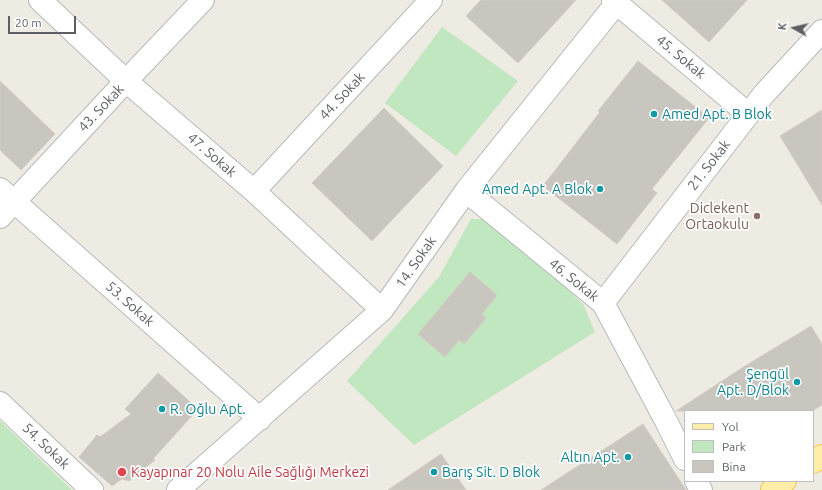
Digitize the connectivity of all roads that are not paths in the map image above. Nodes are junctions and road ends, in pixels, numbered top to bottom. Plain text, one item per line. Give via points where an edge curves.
1 (40, 0) edge
2 (203, 0) edge
3 (431, 0) edge
4 (616, 1) edge
5 (822, 31) edge
6 (126, 81) junction
7 (748, 114) junction
8 (254, 191) junction
9 (466, 191) junction
10 (5, 202) edge
11 (603, 303) junction
12 (382, 310) junction
13 (0, 403) edge
14 (260, 419) junction
15 (684, 456) edge
16 (784, 482) edge
17 (92, 490) edge
18 (178, 490) edge
19 (772, 490) edge

1 - 6 street, 47. Sokak
2 - 6 street, 43. Sokak
3 - 8 street, 44. Sokak
4 - 7 street, 45. Sokak
4 - 9 street, 14. Sokak
5 - 7 street, 21. Sokak
6 - 8 street, 47. Sokak
6 - 10 street, 43. Sokak
7 - 11 street, 21. Sokak
8 - 12 street, 47. Sokak
9 - 11 street, 46. Sokak
9 - 12 street, 14. Sokak
10 - 14 street, 53. Sokak
11 - 15 street, 46. Sokak
12 - 14 street, 14. Sokak
13 - 17 street, 54. Sokak
14 - 18 street, 14. Sokak
16 - 19 main road

